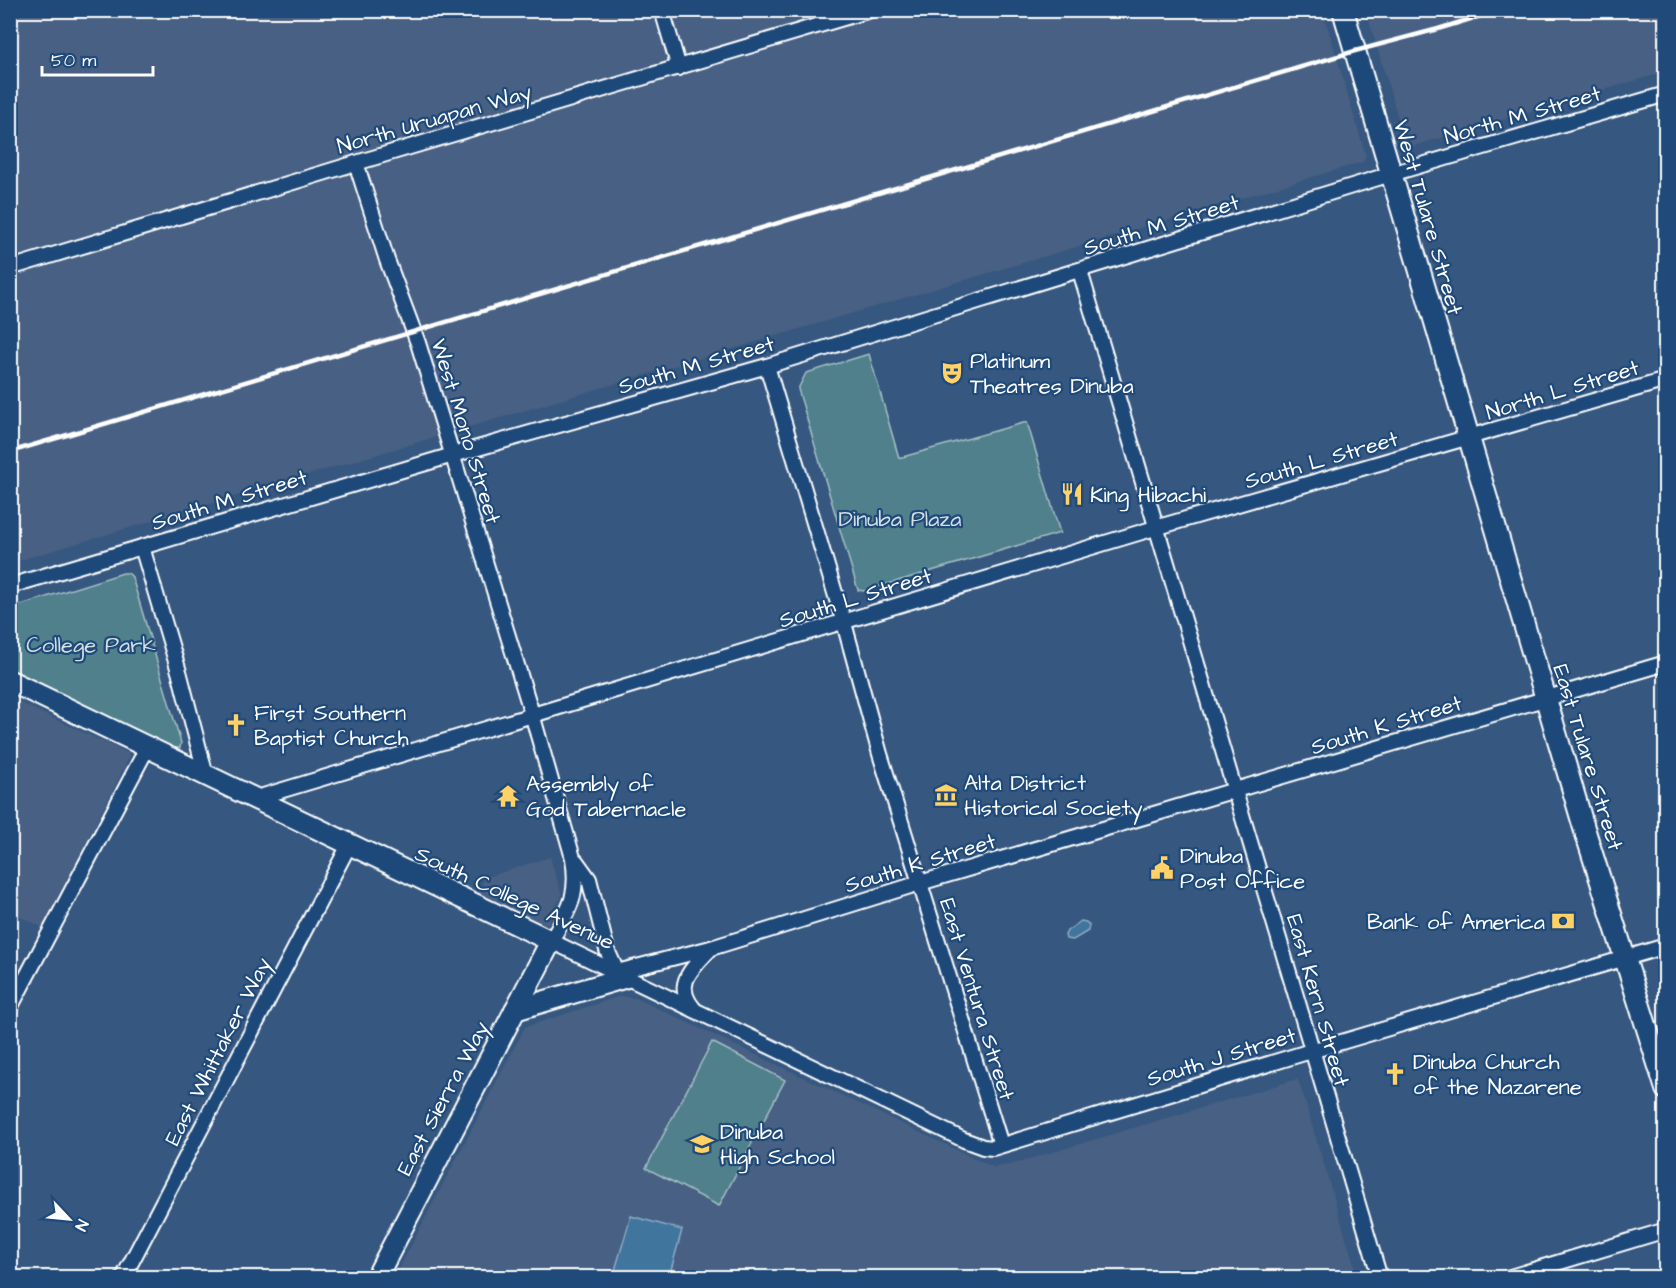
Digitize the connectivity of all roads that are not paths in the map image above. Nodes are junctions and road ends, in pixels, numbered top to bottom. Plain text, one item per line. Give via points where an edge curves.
1 (662, 10) edge
2 (870, 10) edge
3 (1343, 10) edge
4 (679, 68) junction
5 (1665, 94) edge
6 (356, 163) junction
7 (1391, 174) junction
8 (10, 267) edge
9 (1080, 271) junction
10 (767, 366) junction
11 (1665, 380) edge
12 (1470, 438) junction
13 (453, 455) junction
14 (1155, 528) junction
15 (142, 547) junction
16 (10, 586) edge
17 (844, 622) junction
18 (1665, 663) edge
19 (10, 681) edge
20 (1546, 699) junction
21 (532, 714) junction
22 (147, 748) junction
23 (206, 776) junction
24 (1236, 791) junction
25 (253, 799) junction
26 (348, 844) junction
27 (573, 858) junction
28 (920, 883) junction
29 (551, 941) junction
30 (1665, 946) edge
31 (711, 948) junction
32 (1625, 958) junction
33 (622, 975) junction
34 (12, 1002) edge
35 (515, 1010) junction
36 (696, 1011) junction
37 (1311, 1051) junction
38 (1665, 1089) edge
39 (1001, 1145) junction
40 (1665, 1230) edge
41 (123, 1278) edge
42 (375, 1278) edge
43 (1380, 1278) edge
44 (1507, 1278) edge

1 - 4 street
2 - 4 street, North Uruapan Way
3 - 7 street, West Tulare Street
4 - 6 street, North Uruapan Way
5 - 7 street, North M Street
6 - 8 street, North Uruapan Way
6 - 13 street, West Mono Street
7 - 9 street, South M Street
7 - 12 street, West Tulare Street
9 - 10 street, South M Street
9 - 14 street, East Kern Street
10 - 13 street, South M Street
10 - 17 street, East Ventura Street
11 - 12 street, North L Street
12 - 14 street, South L Street
12 - 20 street, East Tulare Street
13 - 15 street, South M Street
13 - 21 street, West Mono Street
14 - 17 street, South L Street
14 - 24 street, East Kern Street
15 - 16 street, South M Street
15 - 23 street
17 - 21 street, South L Street
17 - 28 street, East Ventura Street
18 - 20 street, South K Street
19 - 22 street, South College Avenue
20 - 24 street, South K Street
20 - 32 street, East Tulare Street
21 - 25 street, South L Street
21 - 27 street, West Mono Street
22 - 23 street, South College Avenue
22 - 34 street
23 - 25 street, South College Avenue
24 - 28 street, South K Street
24 - 37 street, East Kern Street
25 - 26 street, South College Avenue
26 - 29 street, South College Avenue
26 - 41 street, East Whittaker Way
27 - 29 street via 575,894
27 - 33 street via 589,879 607,950
28 - 31 street, South K Street
28 - 39 street, East Ventura Street
29 - 33 street, South College Avenue
29 - 35 street, East Sierra Way
30 - 32 street, South J Street
31 - 33 street, South K Street
31 - 36 street via 685,981 686,1000
32 - 37 street, South J Street
32 - 38 street, East Tulare Street
33 - 35 street
33 - 36 street, South College Avenue
35 - 42 street, East Sierra Way
36 - 39 street, South College Avenue via 964,1140 983,1147
37 - 39 street, South J Street
37 - 43 street, East Kern Street
40 - 44 street

